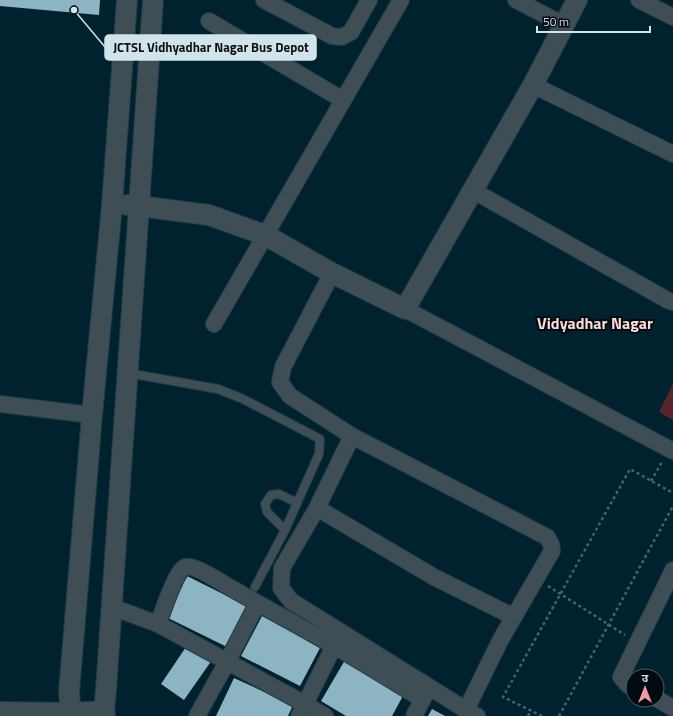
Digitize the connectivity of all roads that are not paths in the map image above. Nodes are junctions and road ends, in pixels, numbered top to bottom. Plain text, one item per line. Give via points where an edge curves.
1 (127, 0) edge
2 (153, 0) edge
3 (369, 0) edge
4 (401, 0) edge
5 (516, 0) edge
6 (577, 0) edge
7 (639, 0) edge
8 (274, 3) edge
9 (673, 17) edge
10 (209, 21) dead end
11 (564, 25) junction
12 (533, 85) junction
13 (343, 100) junction
14 (673, 154) edge
15 (472, 190) junction
16 (112, 205) junction
17 (139, 206) junction
18 (265, 235) junction
19 (332, 273) junction
20 (673, 302) edge
21 (405, 309) junction
22 (214, 324) dead end
23 (128, 373) junction
24 (0, 404) edge
25 (92, 415) junction
26 (352, 436) junction
27 (671, 450) edge
28 (297, 503) junction
29 (317, 508) junction
30 (284, 530) junction
31 (673, 570) edge
32 (255, 587) dead end
33 (668, 597) edge
34 (257, 604) junction
35 (112, 607) junction
36 (514, 617) junction
37 (158, 624) junction
38 (334, 646) junction
39 (227, 662) junction
40 (625, 668) edge
41 (625, 668) edge
42 (625, 682) edge
43 (426, 693) junction
44 (302, 710) edge
45 (0, 712) edge
46 (104, 713) edge
47 (472, 713) edge
48 (70, 714) edge
49 (197, 716) edge
50 (325, 716) edge
51 (414, 716) edge

1 - 16 street
2 - 17 street
3 - 8 street via 351,32 342,37 332,36
4 - 13 street
5 - 11 street
6 - 11 street
7 - 9 street
10 - 13 street
11 - 12 street
12 - 14 street
12 - 15 street
13 - 18 street
15 - 20 street
15 - 21 street
16 - 17 street
16 - 25 street
17 - 18 street via 209,215
17 - 23 street
18 - 19 street
18 - 22 street
19 - 21 street
19 - 26 street via 283,366 280,382 290,396
21 - 27 street
23 - 28 lane via 218,389 243,399 320,439 319,454
23 - 35 street
24 - 25 street
25 - 48 street via 69,692
26 - 29 street
26 - 36 street via 547,537 552,551
28 - 30 lane
28 - 30 lane via 279,494 271,495 264,504 267,512
29 - 36 street via 434,577
29 - 43 street via 282,568 281,588 291,601
30 - 32 lane
31 - 33 street
33 - 40 street via 637,642
34 - 37 street via 193,567 185,566 175,579
34 - 38 street
34 - 39 street
35 - 37 street
35 - 46 street
36 - 47 street via 502,639
37 - 39 street
38 - 43 street
38 - 44 street
39 - 44 street
39 - 49 street
41 - 42 street via 621,677
43 - 47 street
43 - 51 street
44 - 50 street
45 - 48 street
46 - 48 street

